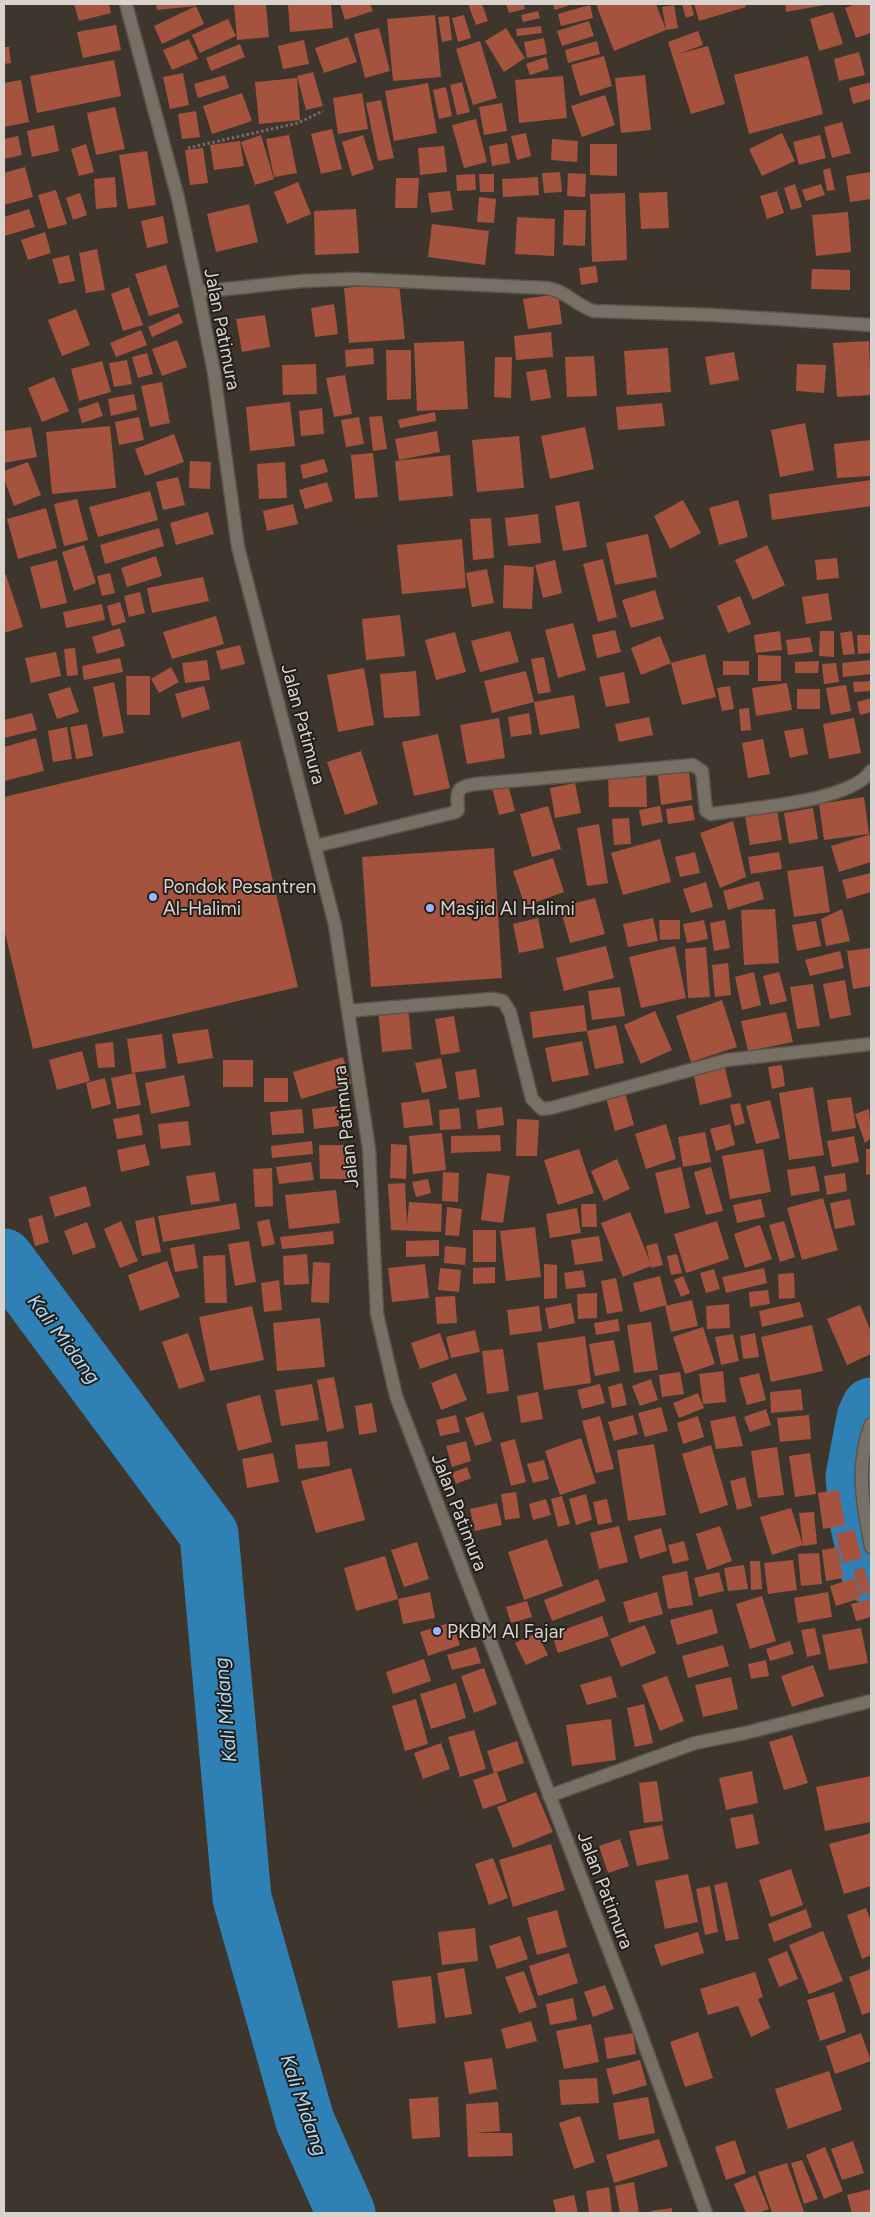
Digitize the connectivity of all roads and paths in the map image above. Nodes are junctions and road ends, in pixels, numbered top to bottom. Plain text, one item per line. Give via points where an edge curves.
1 (126, 4) edge
2 (323, 110) dead end
3 (166, 153) junction
4 (198, 292) junction
5 (871, 325) edge
6 (871, 771) edge
7 (316, 846) junction
8 (348, 1011) junction
9 (871, 1044) edge
10 (871, 1424) edge
11 (867, 1505) edge
12 (871, 1547) edge
13 (870, 1701) edge
14 (549, 1796) junction
15 (706, 2213) edge

1 - 3 street, Jalan Patimura
2 - 3 path via 298,123
3 - 4 street, Jalan Patimura
4 - 5 street via 285,282 355,279 547,288 564,293 580,307 594,311 713,314
4 - 7 street, Jalan Patimura via 214,373 238,547
6 - 7 street via 849,788 823,797 711,814 706,811 702,771 693,765 476,784 459,789 456,812
7 - 8 street, Jalan Patimura via 335,925
8 - 9 street via 492,999 503,1001 510,1012 532,1099 542,1109 727,1060
8 - 14 street, Jalan Patimura via 369,1149 377,1314 396,1396
10 - 11 street via 860,1478
11 - 12 street
13 - 14 street via 695,1743
14 - 15 street, Jalan Patimura

